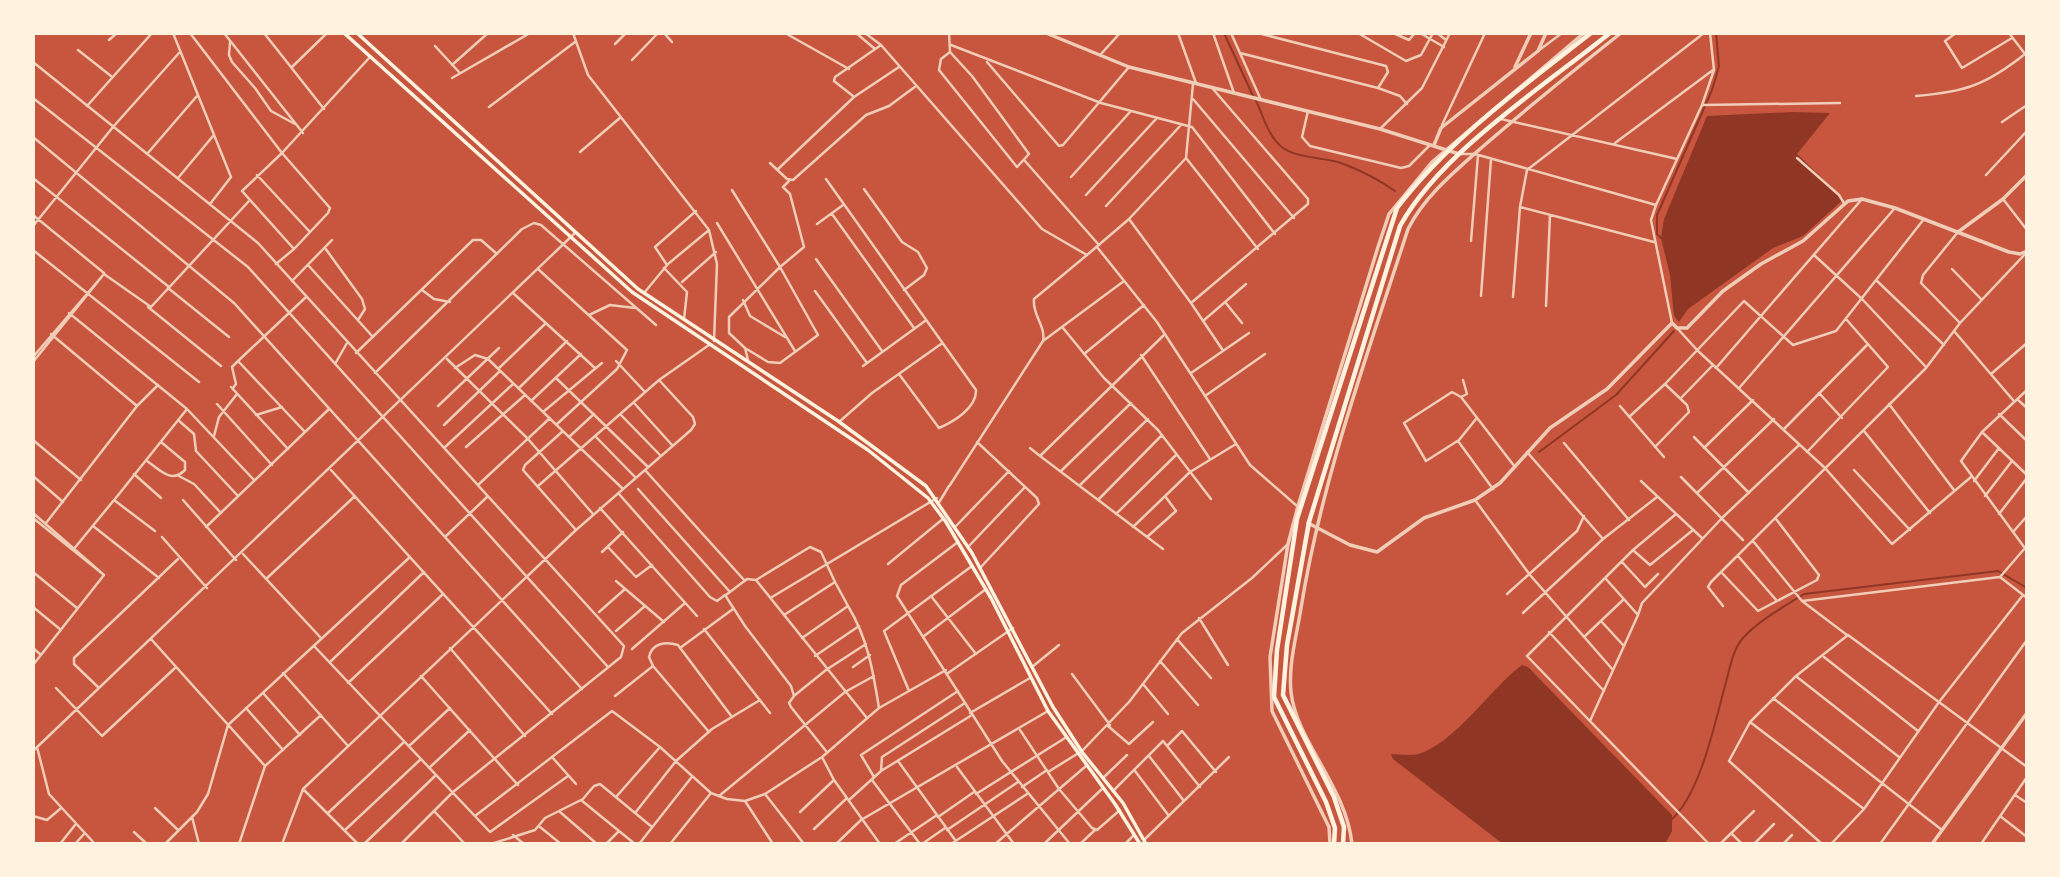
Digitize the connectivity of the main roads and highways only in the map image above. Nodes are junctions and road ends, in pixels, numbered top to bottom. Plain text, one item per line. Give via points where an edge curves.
1 (344, 33) edge
2 (357, 33) edge
3 (1591, 33) edge
4 (1611, 33) edge
5 (1079, 754) junction
6 (1145, 842) edge
7 (1140, 844) edge
8 (1332, 844) edge
9 (1343, 844) edge

1 - 5 main road via 632,292 892,468 931,502 986,589 1048,711
2 - 5 main road via 644,293 908,470 956,526
3 - 8 highway via 1445,151 1396,208 1292,540 1275,649 1274,697 1326,802 1335,828
4 - 9 highway via 1461,155 1427,187 1399,226 1308,523 1287,645 1283,695 1334,797 1344,827
5 - 6 main road via 1113,791
5 - 7 main road

